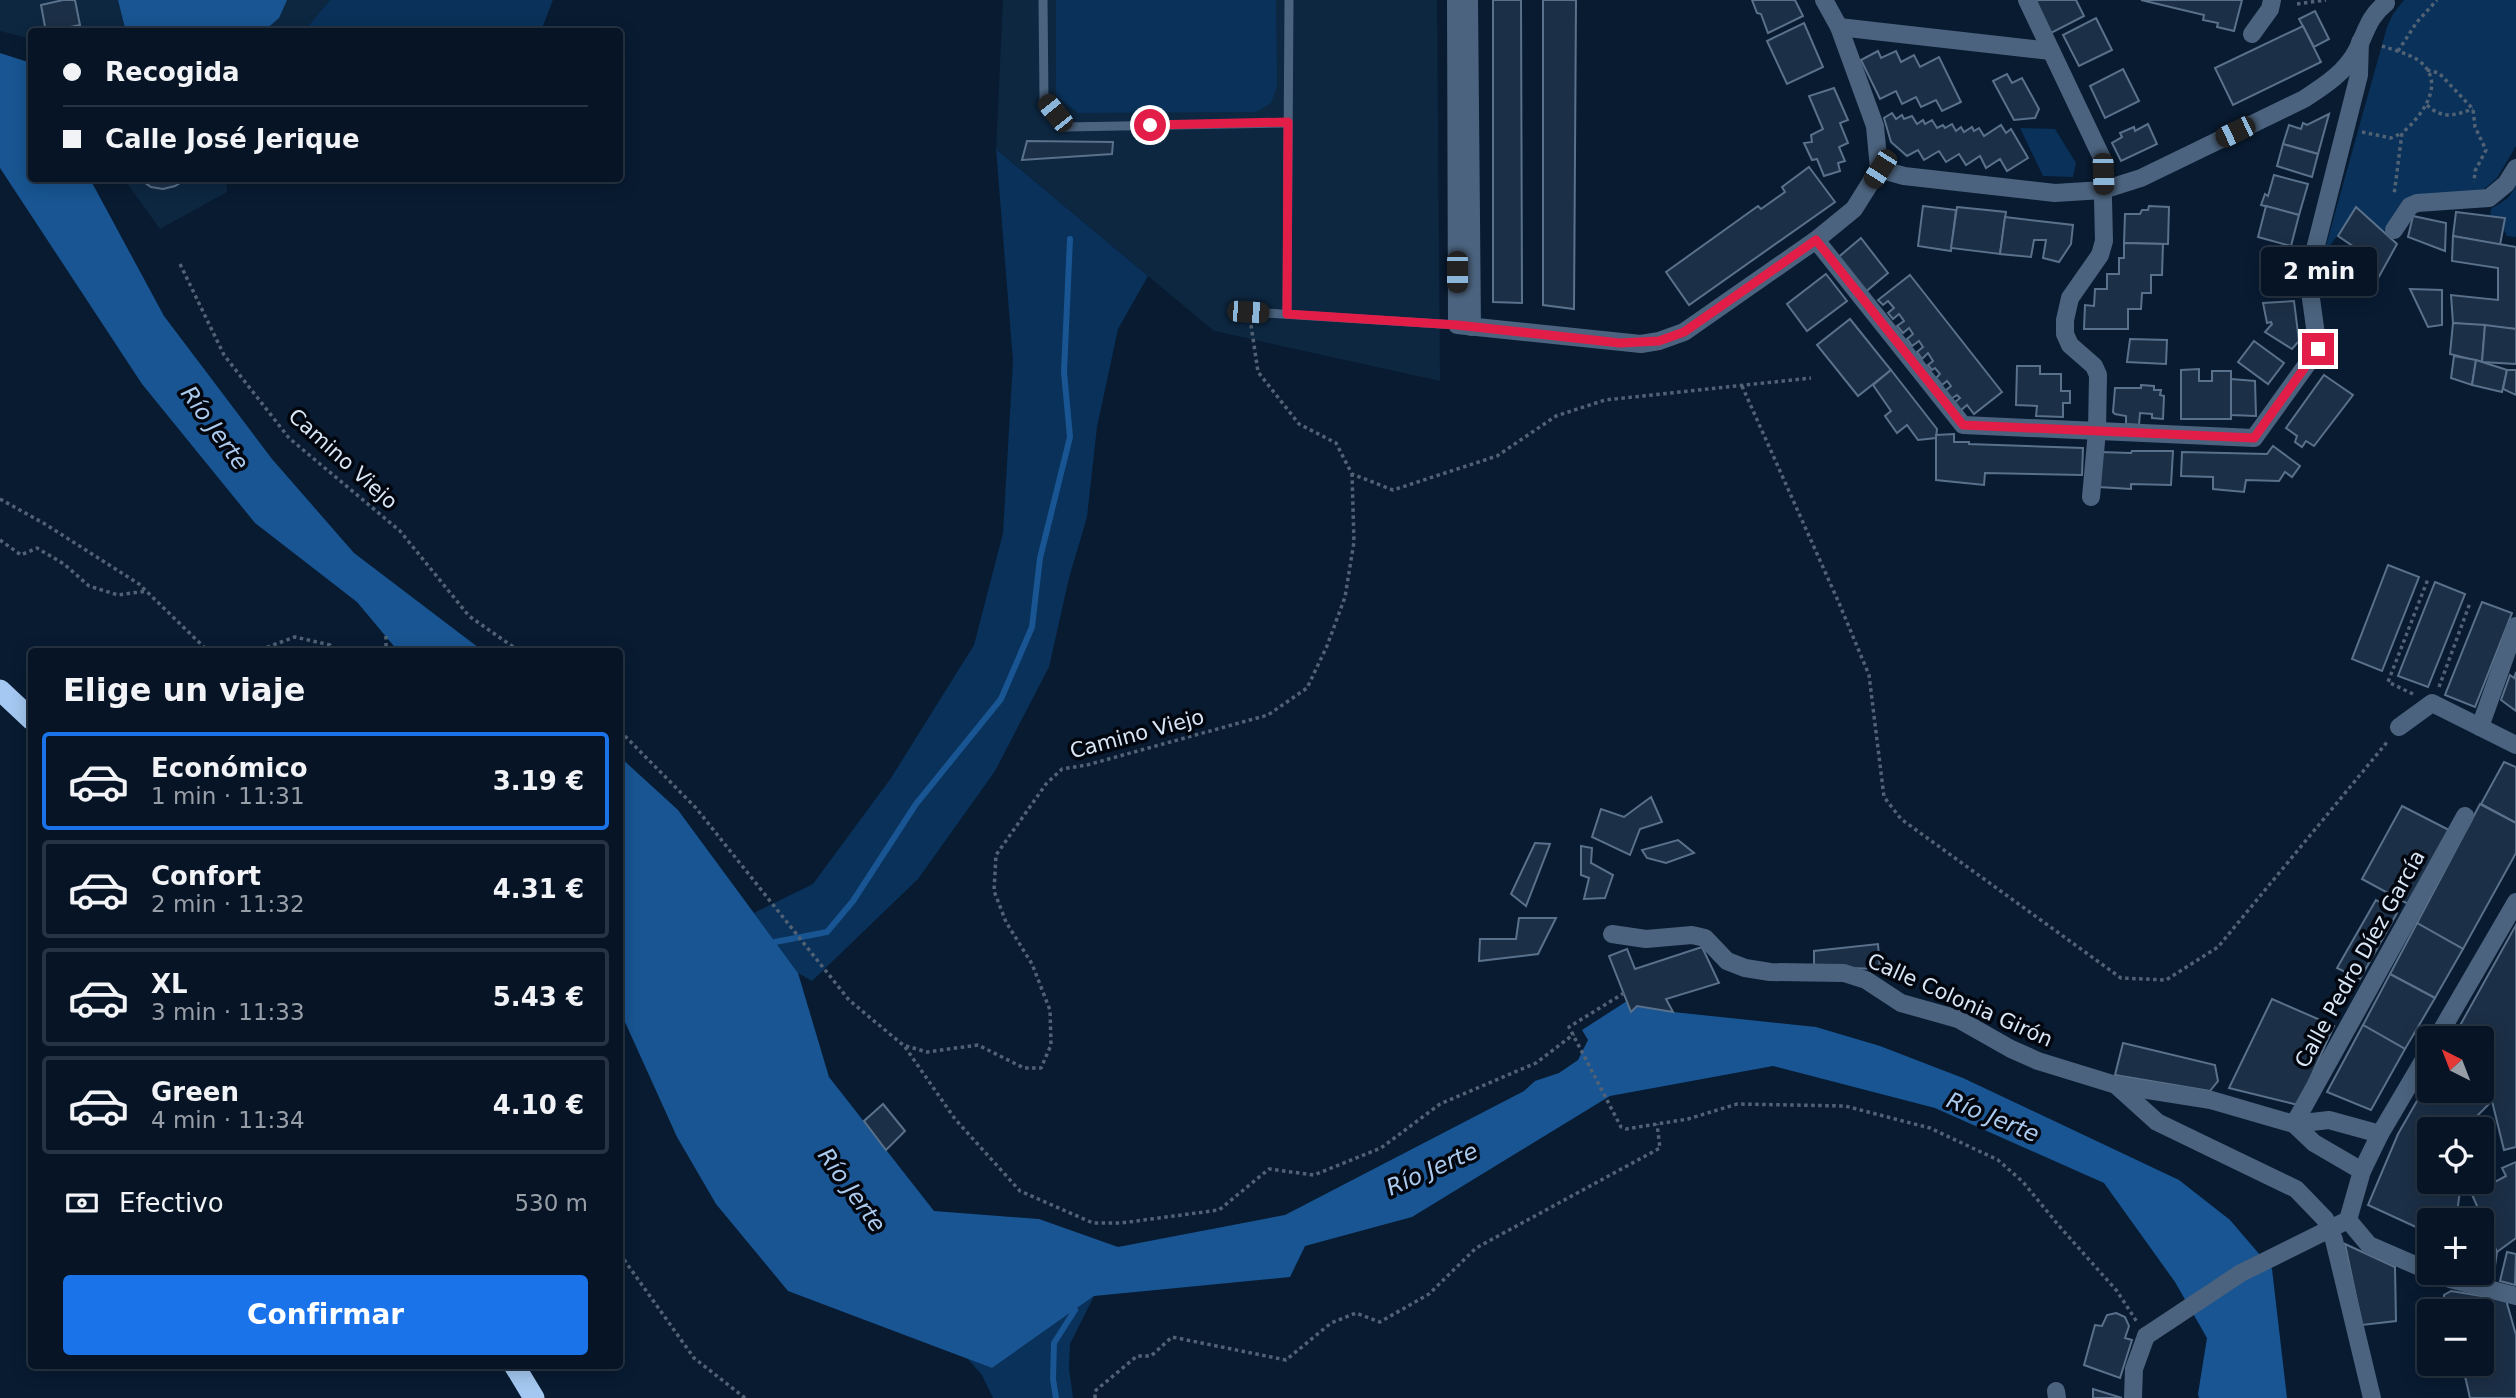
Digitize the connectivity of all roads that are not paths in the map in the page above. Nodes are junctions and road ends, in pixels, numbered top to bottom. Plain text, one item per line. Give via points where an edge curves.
1 (1043, 0) edge
2 (1289, 0) edge
3 (1456, 0) edge
4 (1469, 0) edge
5 (1824, 0) edge
6 (2027, 0) edge
7 (2272, 0) edge
8 (2366, 0) edge
9 (2383, 1) edge
10 (1839, 27) junction
11 (2252, 34) dead end
12 (2363, 34) junction
13 (2051, 51) junction
14 (2323, 86) junction
15 (2351, 107) junction
16 (1288, 122) junction
17 (2516, 168) edge
18 (1880, 169) junction
19 (2103, 190) junction
20 (2394, 230) dead end
21 (1816, 240) junction
22 (1232, 311) dead end
23 (1287, 314) junction
24 (1465, 326) junction
25 (2097, 431) junction
26 (2091, 497) dead end
27 (2516, 626) edge
28 (0, 690) edge
29 (28, 716) edge
30 (2399, 727) road end
31 (2480, 727) junction
32 (2516, 745) edge
33 (2465, 816) dead end
34 (2516, 902) edge
35 (1612, 934) dead end
36 (2444, 1026) edge
37 (2417, 1071) edge
38 (2116, 1085) junction
39 (2294, 1124) junction
40 (2380, 1134) junction
41 (2362, 1171) junction
42 (2348, 1220) junction
43 (2417, 1265) edge
44 (2470, 1285) edge
45 (2515, 1299) edge
46 (516, 1369) edge
47 (534, 1398) edge
48 (2133, 1398) edge
49 (2372, 1398) edge

1 - 16 lane via 1044,99 1066,127
2 - 16 lane
3 - 24 street
4 - 24 street
5 - 10 street
6 - 13 street
7 - 11 street
8 - 12 street
9 - 12 street
10 - 13 street
10 - 18 street via 1875,126
12 - 14 street via 2348,63
12 - 15 street
13 - 19 street via 2102,158
14 - 15 street via 2342,87
14 - 19 street via 2141,178
15 - 25 street via 2308,277 2318,349 2254,438
16 - 23 lane
17 - 20 street via 2489,198 2417,202
18 - 19 street via 1904,176 2055,193
18 - 21 street via 1854,209
19 - 25 street via 2100,255 2070,298 2065,320 2070,345 2098,375
21 - 24 street via 1684,332 1659,341 1620,343
21 - 25 street via 1963,425
22 - 23 lane
23 - 24 lane
25 - 26 street
27 - 31 street
28 - 29 highway
30 - 31 street via 2432,703
31 - 32 street
33 - 39 street, Calle Pedro Díez García
34 - 36 street
35 - 38 street, Calle Colonia Girón via 1646,939 1692,935 1705,938 1727,961 1745,968 1844,973 1866,980 1901,1003 1958,1019 2038,1061
37 - 40 street
38 - 39 street, Calle Colonia Girón via 2211,1100
38 - 49 street via 2157,1122 2296,1189 2325,1219
39 - 40 street, Calle Colonia Girón via 2329,1120
39 - 41 street, Calle Colonia Girón via 2314,1143
40 - 41 street
41 - 42 street
42 - 43 street via 2369,1245
42 - 48 street, bridge via 2241,1273 2146,1336 2134,1369
44 - 45 street
46 - 47 highway

